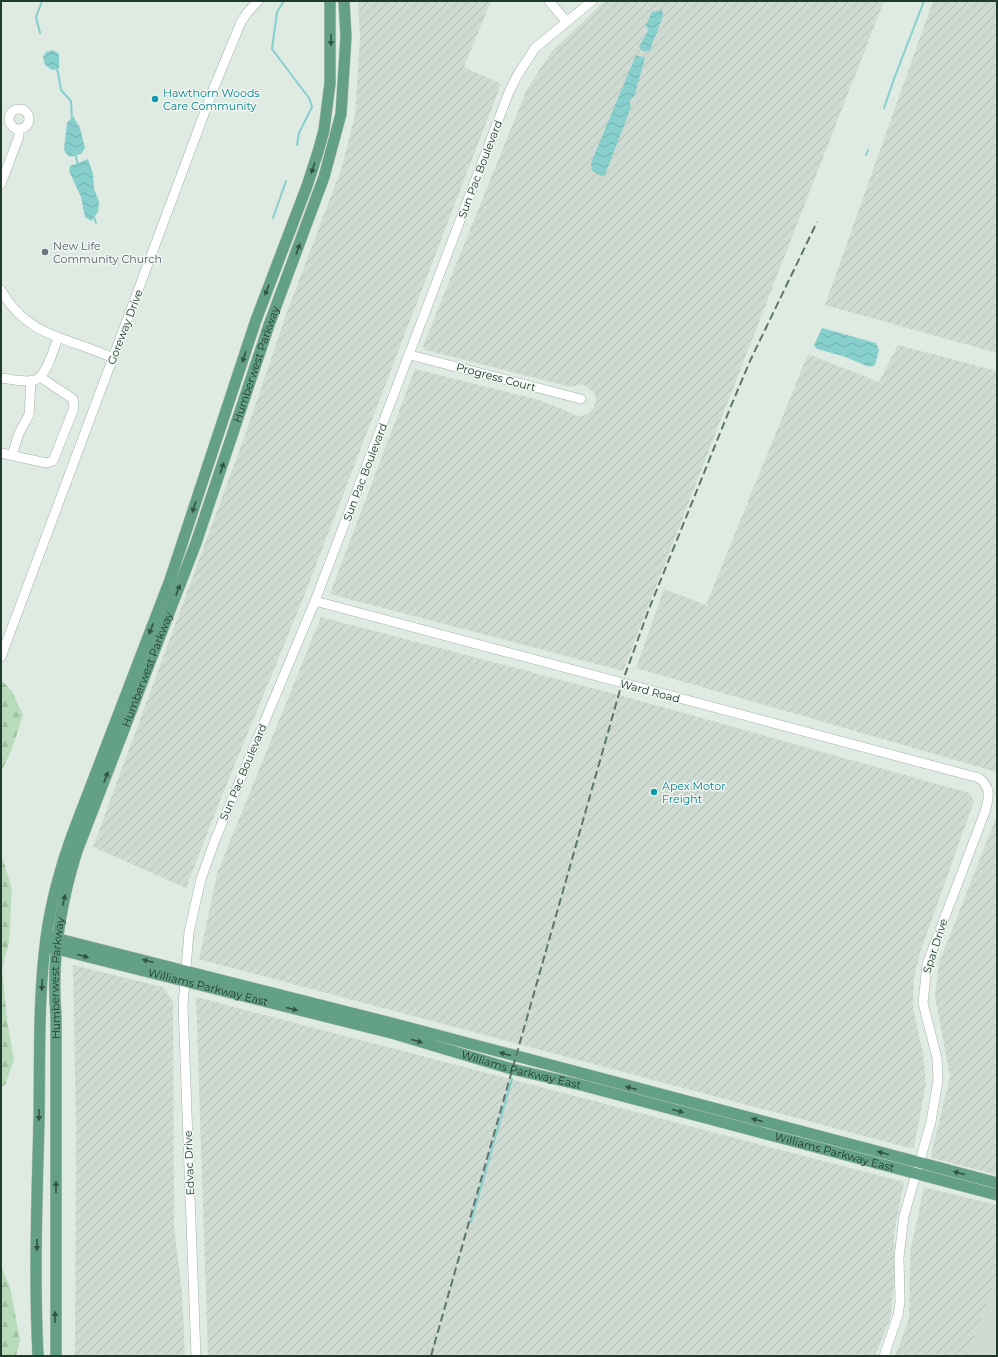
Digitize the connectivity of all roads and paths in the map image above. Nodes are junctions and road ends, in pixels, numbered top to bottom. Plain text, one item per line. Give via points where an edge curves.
1 (258, 1) edge
2 (330, 1) edge
3 (344, 1) edge
4 (549, 1) edge
5 (592, 1) edge
6 (566, 21) junction
7 (19, 129) dead end
8 (1, 184) edge
9 (1, 290) edge
10 (58, 337) junction
11 (410, 354) junction
12 (113, 358) junction
13 (40, 377) junction
14 (1, 378) edge
15 (31, 380) junction
16 (581, 399) dead end
17 (1, 453) edge
18 (12, 455) junction
19 (315, 601) junction
20 (1, 657) edge
21 (985, 782) joint
22 (51, 942) junction
23 (186, 971) junction
24 (186, 982) junction
25 (920, 1163) junction
26 (918, 1174) junction
27 (997, 1184) edge
28 (997, 1195) edge
29 (38, 1356) edge
30 (56, 1356) edge
31 (196, 1356) edge
32 (884, 1356) edge

1 - 12 street, Goreway Drive via 241,22
2 -> 22 main road, Humberwest Parkway via 330,82 324,130 318,152 256,320 170,580 61,865
22 -> 3 main road, Humberwest Parkway via 77,851 196,543 269,325 324,177 341,114 346,37
4 - 6 street
5 - 6 street, Sun Pac Boulevard
6 - 11 street, Sun Pac Boulevard via 535,48 514,81
7 - 8 street via 19,136
9 - 10 street via 7,302 32,326
10 - 12 street
10 - 13 street via 47,368
11 - 16 street, Progress Court
11 - 19 street, Sun Pac Boulevard
12 - 20 street, Goreway Drive
13 - 15 street
13 - 18 street via 73,398 74,408 53,461 46,463
14 - 15 street
15 - 18 street via 29,415
17 - 18 street
19 - 21 street, Ward Road via 870,748 979,778
19 - 23 street, Sun Pac Boulevard via 216,837 201,879 189,932
21 - 25 street, Spar Drive via 989,796 986,809 927,964 923,1003 937,1058 938,1080 931,1122
23 -> 22 main road, Williams Parkway East
22 -> 24 main road, Williams Parkway East
22 -> 29 main road, Humberwest Parkway via 38,1162
30 -> 22 main road, Humberwest Parkway via 56,1016
23 - 24 street, Edvac Drive
25 -> 23 main road, Williams Parkway East
24 -> 26 main road, Williams Parkway East via 395,1034 512,1069
24 - 31 street, Edvac Drive via 183,1005
25 - 26 street, Spar Drive
27 -> 25 main road, Williams Parkway East
26 - 28 main road, Williams Parkway East
26 - 32 street, Spar Drive via 906,1210 901,1236 901,1295 898,1315

